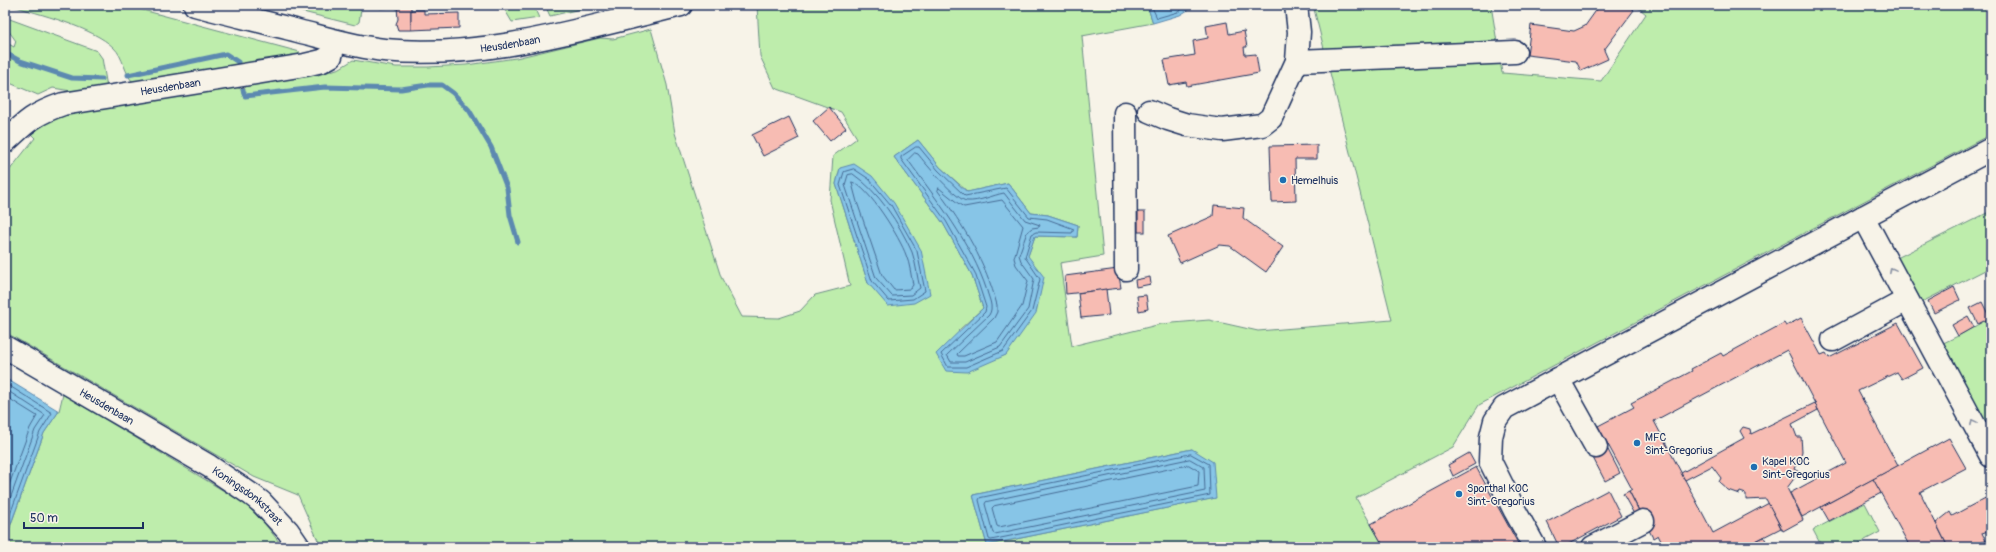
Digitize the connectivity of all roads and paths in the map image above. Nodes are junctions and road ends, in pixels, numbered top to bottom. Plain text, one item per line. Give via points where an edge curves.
1 (195, 5) edge
2 (681, 5) edge
3 (1296, 5) edge
4 (335, 41) junction
5 (1515, 52) dead end
6 (1297, 61) junction
7 (1149, 110) dead end
8 (1125, 113) dead end
9 (5, 142) edge
10 (1991, 149) edge
11 (1863, 217) junction
12 (1126, 269) dead end
13 (1907, 300) junction
14 (1833, 340) dead end
15 (5, 347) edge
16 (1558, 379) junction
17 (1596, 447) dead end
18 (1991, 456) edge
19 (209, 466) joint
20 (1643, 521) dead end
21 (299, 547) edge
22 (1535, 547) edge
23 (1593, 547) edge

1 - 4 street, Heusdenbaan
2 - 4 street, Heusdenbaan via 515,43 469,50 383,50
3 - 6 street via 1299,32
4 - 9 street, Heusdenbaan via 331,56 305,66 63,104 30,118
5 - 6 street
6 - 7 street via 1271,118 1262,125 1222,130 1187,125
8 - 12 street
10 - 11 street
13 -> 11 street
11 - 16 street
13 - 14 street
18 -> 13 street
15 - 19 street, Heusdenbaan
16 - 17 street
16 - 22 street via 1504,408 1495,421 1491,437 1490,461
19 - 21 street, Koningsdonkstraat via 261,502
20 - 23 street

